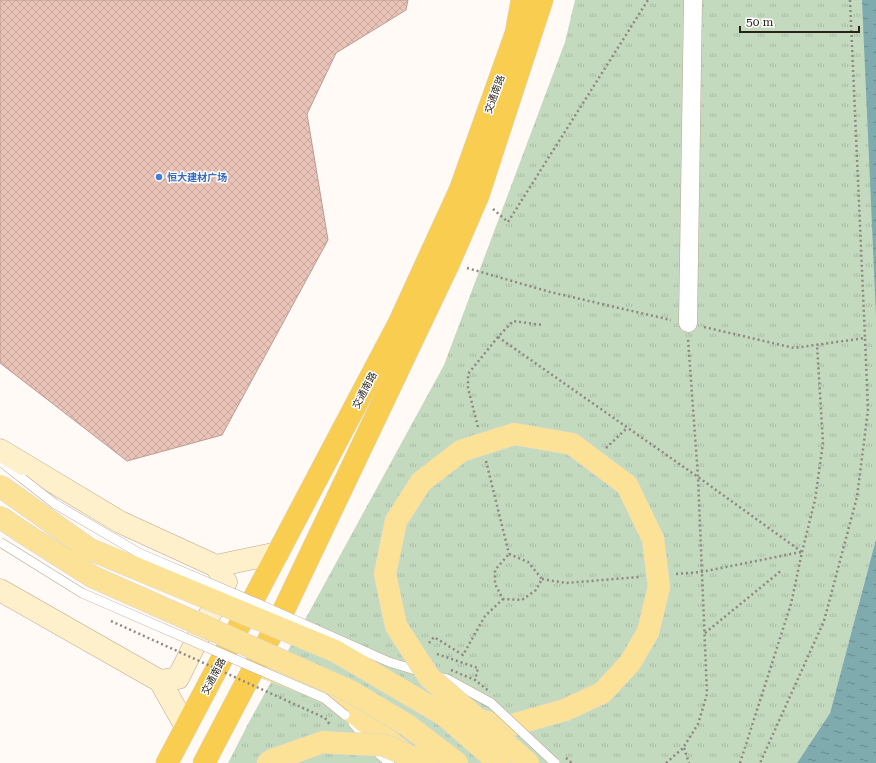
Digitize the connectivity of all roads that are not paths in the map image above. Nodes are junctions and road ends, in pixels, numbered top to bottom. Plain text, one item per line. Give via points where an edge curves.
1 (522, 0) edge
2 (542, 0) edge
3 (693, 0) edge
4 (688, 330) road end
5 (0, 450) edge
6 (0, 461) edge
7 (0, 486) edge
8 (0, 517) edge
9 (0, 542) edge
10 (278, 553) junction
11 (216, 566) junction
12 (0, 590) edge
13 (280, 618) junction
14 (256, 664) junction
15 (160, 681) junction
16 (186, 727) junction
17 (167, 763) edge
18 (204, 763) edge
19 (268, 763) edge
20 (390, 763) edge
21 (414, 763) edge
22 (427, 763) edge
23 (456, 763) edge
24 (499, 763) edge
25 (528, 763) edge
26 (555, 763) edge

1 - 10 highway, 交通南路 via 516,33 460,190 399,323
2 - 13 highway, 交通南路 via 478,196 449,264
3 - 4 street
5 - 11 street via 120,522
6 - 26 lane, bridge via 55,504 139,552 389,662 447,679 490,703
7 - 24 main road, bridge via 88,549 335,651 444,715
8 - 23 main road, bridge via 93,577 350,691 407,725
9 - 20 lane, bridge via 82,593 324,698 345,715
10 - 11 street
10 - 16 highway, 交通南路
11 - 15 street via 226,582 178,678
12 - 15 street
13 - 14 highway, 交通南路
13 - 25 main road, bridge via 461,713 472,718 493,724 512,725 565,710 602,693 630,663 648,632 659,588 653,539 627,485 572,444 514,434 461,452 421,482 396,520 385,574 396,626 430,677
14 - 18 highway, 交通南路
14 - 21 main road via 328,692
15 - 16 street
16 - 17 highway, 交通南路
19 - 22 main road, bridge via 323,742 383,745

